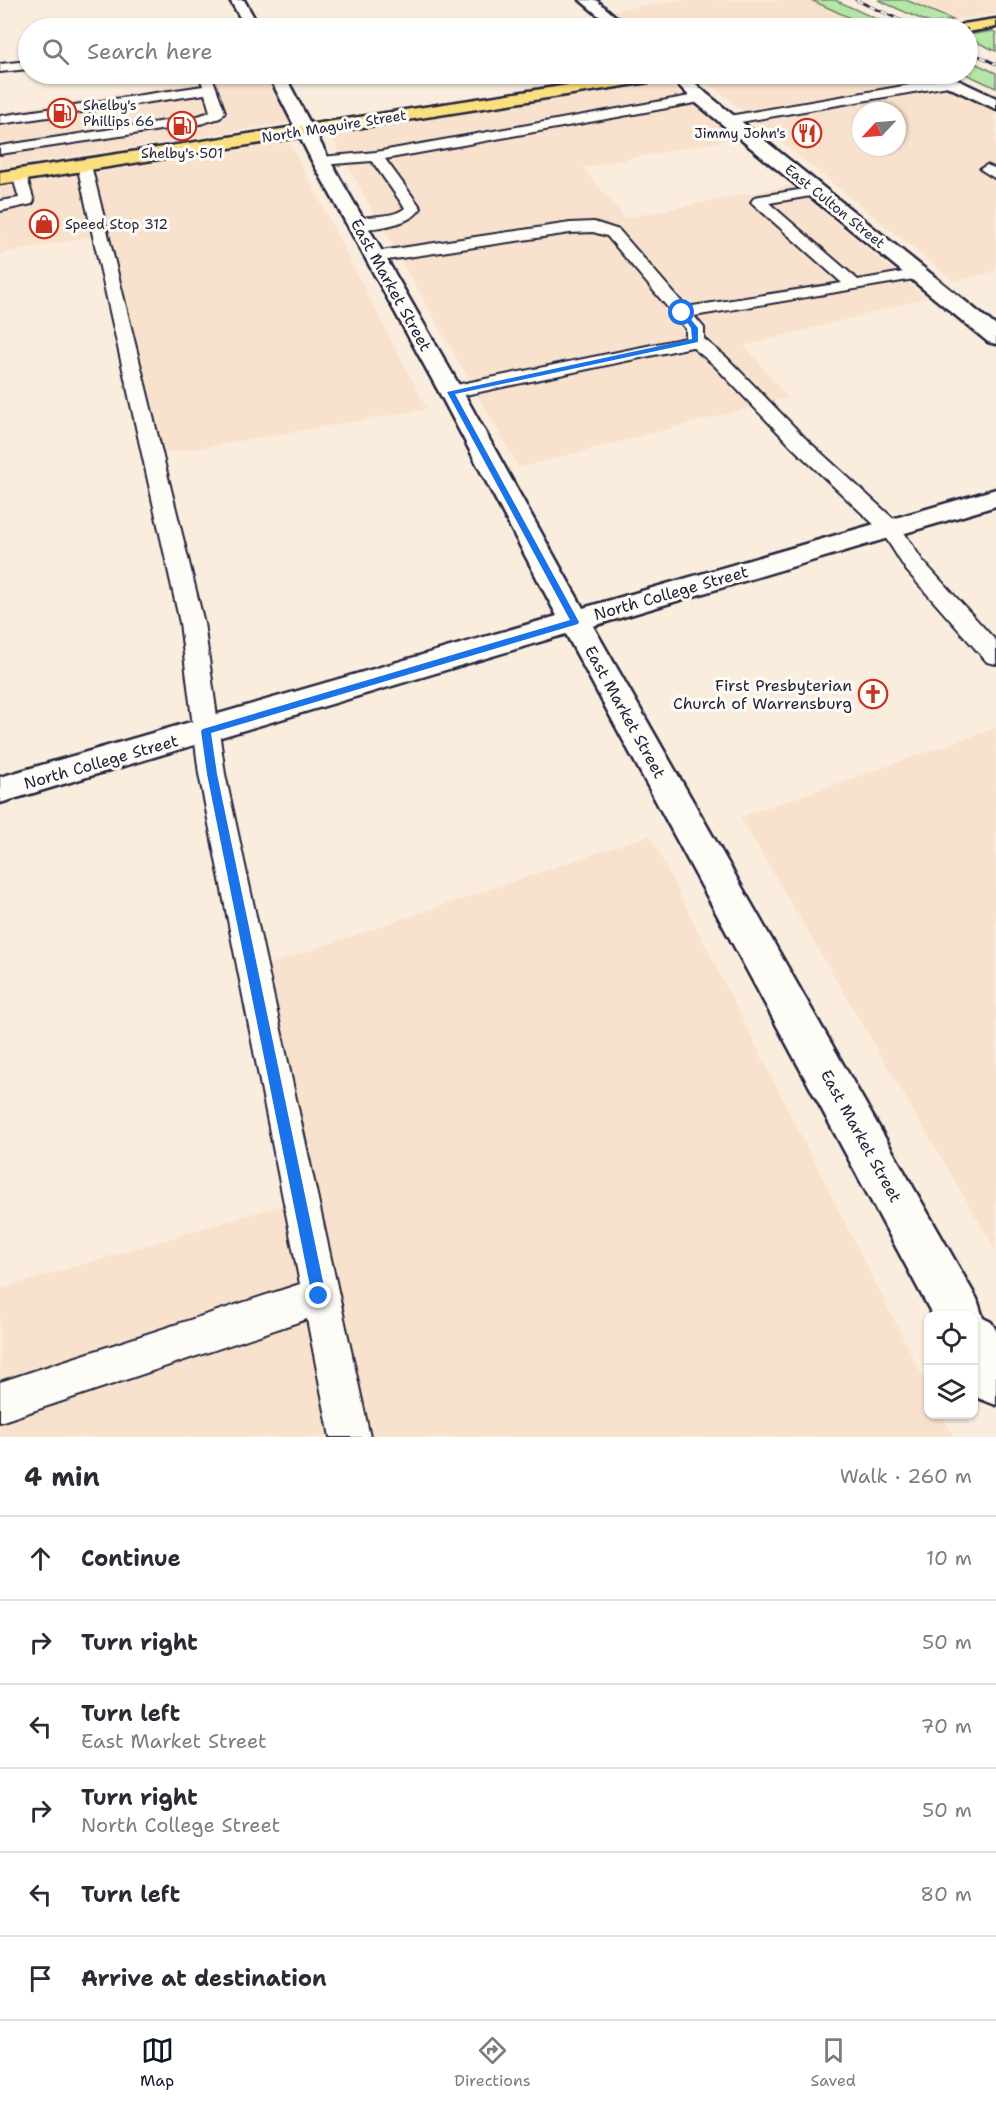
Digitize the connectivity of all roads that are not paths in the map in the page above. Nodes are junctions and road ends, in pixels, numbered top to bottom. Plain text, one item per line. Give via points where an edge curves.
1 (237, 0) edge
2 (587, 0) edge
3 (247, 18) edge
4 (610, 18) edge
5 (18, 66) edge
6 (0, 68) edge
7 (209, 84) edge
8 (281, 84) edge
9 (603, 84) edge
10 (686, 84) edge
11 (938, 84) edge
12 (954, 84) edge
13 (210, 88) junction
14 (701, 98) junction
15 (996, 104) edge
16 (0, 120) edge
17 (729, 120) junction
18 (57, 126) junction
19 (306, 130) junction
20 (0, 150) edge
21 (376, 156) junction
22 (321, 161) junction
23 (79, 166) junction
24 (19, 175) junction
25 (0, 178) edge
26 (818, 191) junction
27 (0, 206) edge
28 (358, 224) junction
29 (375, 257) junction
30 (920, 274) junction
31 (855, 286) junction
32 (682, 313) junction
33 (996, 337) edge
34 (695, 340) junction
35 (451, 392) junction
36 (996, 497) edge
37 (890, 528) junction
38 (575, 622) junction
39 (996, 656) edge
40 (206, 731) junction
41 (0, 790) edge
42 (319, 1296) junction
43 (957, 1311) edge
44 (978, 1346) edge
45 (996, 1380) edge
46 (0, 1402) edge
47 (350, 1437) edge

1 - 3 street
2 - 4 street
5 - 6 lane
7 - 13 lane
8 - 19 street, East Market Street
9 - 19 main road, North Maguire Street
10 - 14 street, East Culton Street
11 - 17 lane
12 - 15 street
13 - 18 lane
13 - 18 lane via 218,112 208,118
14 - 17 street, East Culton Street
14 - 21 lane
16 - 18 lane
17 - 26 street, East Culton Street
18 - 20 lane
18 - 23 lane
19 - 22 street, East Market Street
19 - 23 main road, North Maguire Street
21 - 22 lane
21 - 28 lane via 413,208 409,215 399,218
22 - 28 street, East Market Street
23 - 24 main road, North Maguire Street
23 - 40 lane via 192,623
24 - 25 main road, North Maguire Street
24 - 27 lane via 27,201
26 - 30 street, East Culton Street
26 - 31 lane via 759,202
28 - 29 street, East Market Street
29 - 32 lane via 594,227 613,233
29 - 35 street, East Market Street
30 - 31 lane
30 - 33 street, East Culton Street
31 - 32 lane
32 - 34 lane via 695,328
34 - 35 lane
34 - 37 lane
35 - 38 street, East Market Street
36 - 37 street, North College Street
37 - 38 street, North College Street
37 - 39 lane via 914,566
38 - 40 street, North College Street
38 - 43 street, East Market Street
40 - 41 street, North College Street
40 - 42 lane
42 - 46 lane
42 - 47 lane
44 - 45 street

